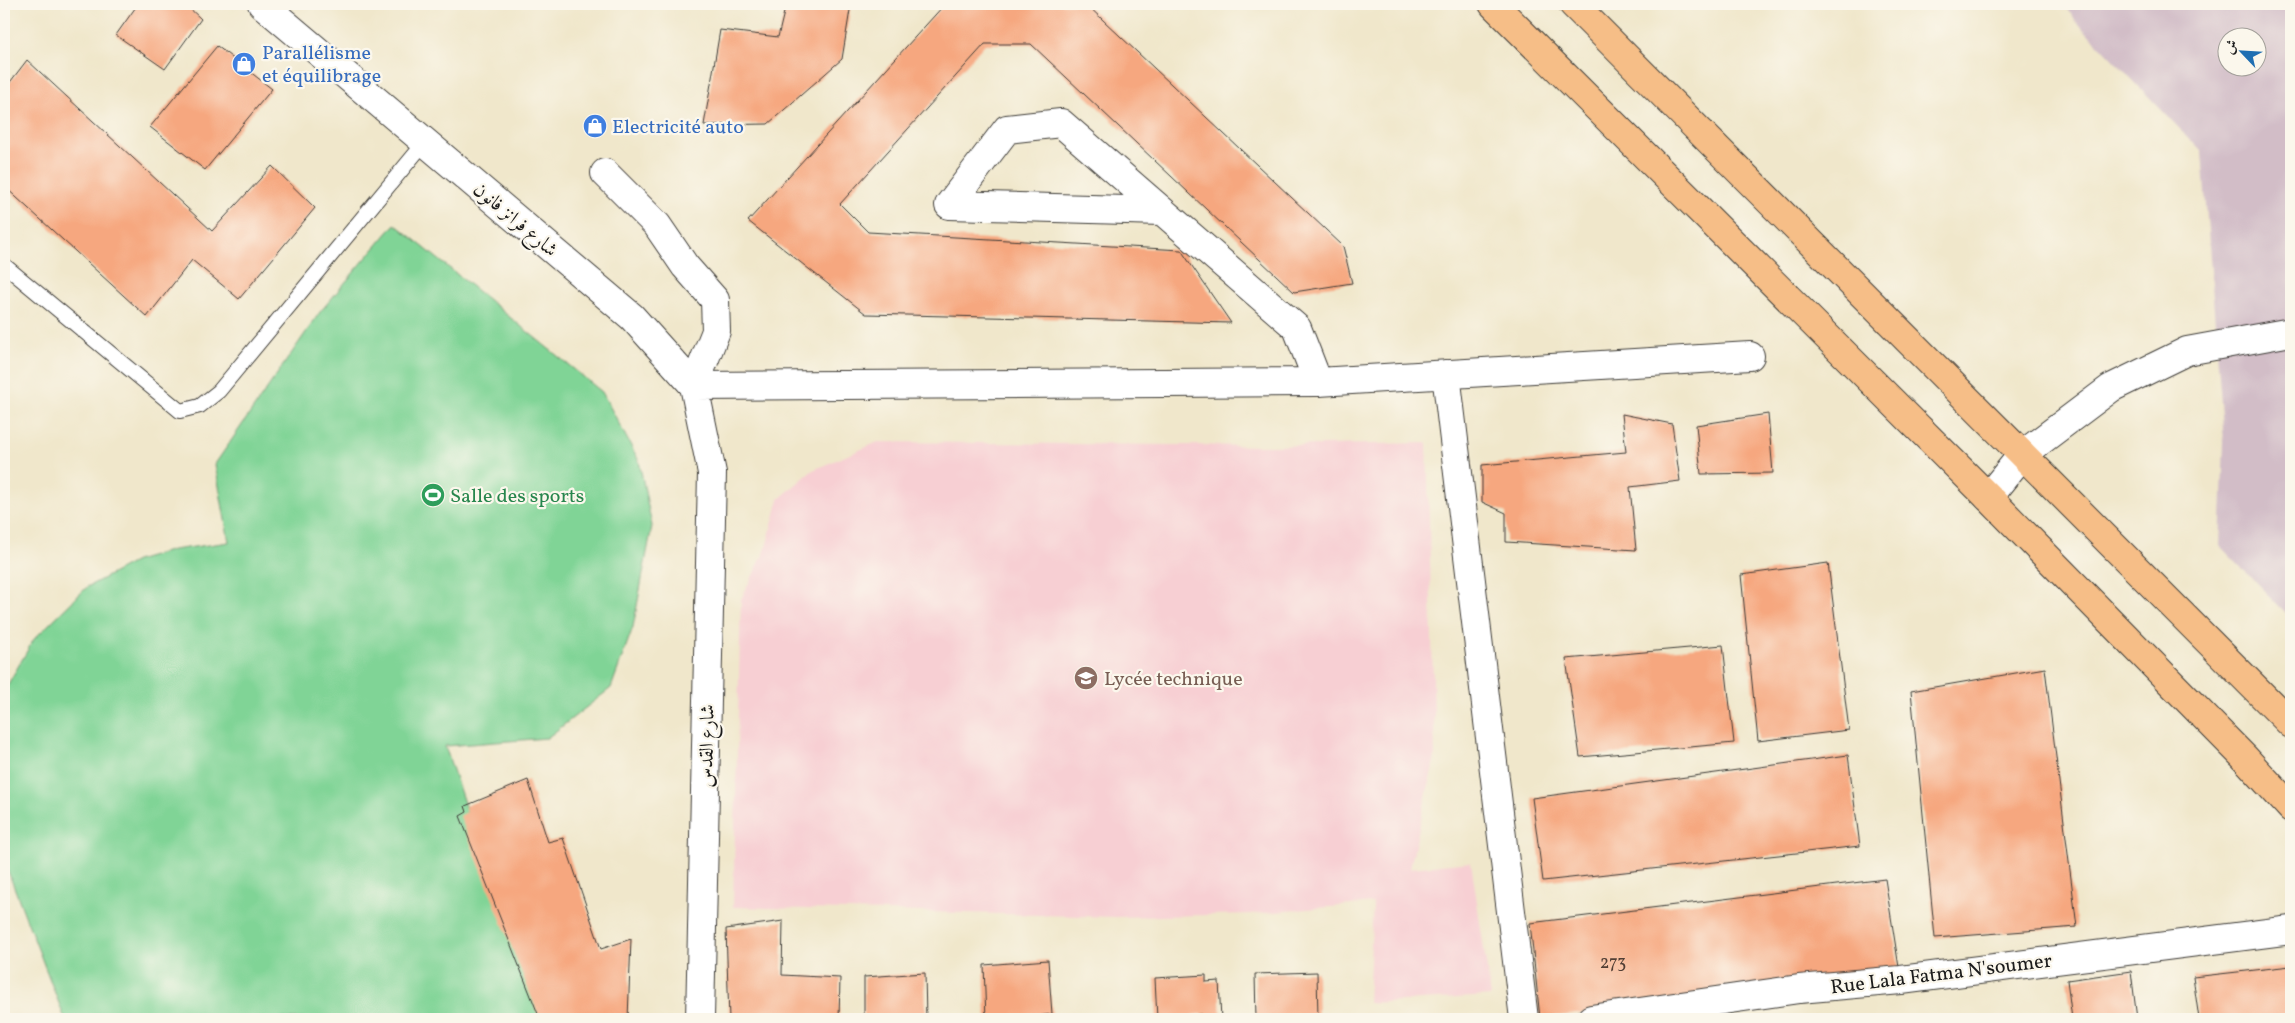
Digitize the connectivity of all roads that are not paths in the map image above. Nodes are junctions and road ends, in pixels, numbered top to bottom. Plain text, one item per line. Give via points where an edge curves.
1 (262, 4) edge
2 (1493, 4) edge
3 (1573, 4) edge
4 (425, 142) junction
5 (605, 173) dead end
6 (1162, 211) junction
7 (4, 265) edge
8 (2291, 332) edge
9 (1750, 356) dead end
10 (1446, 374) junction
11 (1318, 382) junction
12 (694, 386) junction
13 (2022, 455) junction
14 (1988, 497) junction
15 (2291, 724) edge
16 (2291, 808) edge
17 (2291, 930) edge
18 (700, 1019) edge
19 (1524, 1019) edge
20 (1591, 1019) edge

1 - 4 street, شارع فرانز فانون
2 - 14 highway
3 - 13 highway
4 - 7 lane via 219,392 200,406 180,411
4 - 12 street, شارع فرانز فانون via 632,317
5 - 12 street via 658,225 685,266 715,300 716,331
6 - 6 street via 1060,123 1006,129 949,205
6 - 11 street via 1297,328
8 - 13 street via 2186,351 2111,388
9 - 10 street
10 - 11 street
10 - 19 street
11 - 12 street
12 - 18 street, شارع القدس via 712,473
13 - 14 street
13 - 15 highway
14 - 16 highway
17 - 20 street, Rue Lala Fatma N'soumer via 1901,980 1799,989

